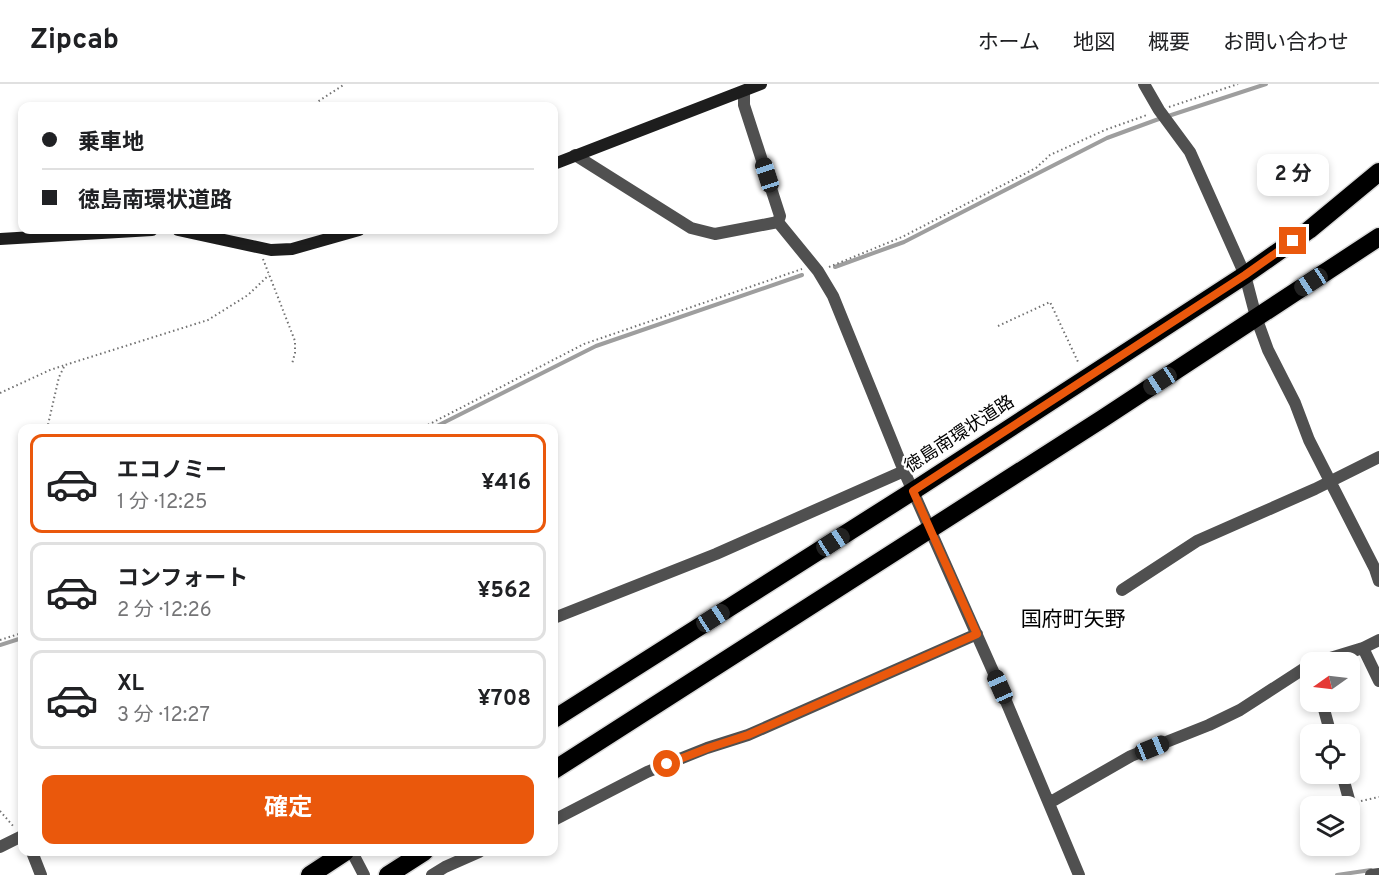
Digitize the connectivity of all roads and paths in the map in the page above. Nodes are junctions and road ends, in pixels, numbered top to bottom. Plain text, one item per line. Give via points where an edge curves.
1 (345, 84) edge
2 (762, 84) edge
3 (1144, 84) edge
4 (1238, 84) edge
5 (744, 92) junction
6 (317, 102) edge
7 (1163, 115) junction
8 (575, 155) junction
9 (558, 162) edge
10 (1379, 172) edge
11 (778, 222) junction
12 (84, 234) edge
13 (203, 234) edge
14 (345, 234) edge
15 (1379, 237) edge
16 (0, 239) edge
17 (259, 248) junction
18 (816, 268) junction
19 (269, 275) junction
20 (1245, 275) junction
21 (1256, 317) junction
22 (998, 326) dead end
23 (292, 364) dead end
24 (64, 365) junction
25 (1086, 378) junction
26 (0, 393) edge
27 (48, 424) edge
28 (430, 424) edge
29 (1379, 457) edge
30 (904, 471) junction
31 (1330, 481) junction
32 (913, 491) junction
33 (929, 530) junction
34 (1379, 581) edge
35 (1122, 590) dead end
36 (558, 616) edge
37 (18, 634) edge
38 (977, 634) junction
39 (0, 640) edge
40 (1379, 640) edge
41 (1363, 648) junction
42 (1350, 652) edge
43 (1300, 672) edge
44 (1379, 681) edge
45 (558, 717) edge
46 (558, 767) edge
47 (1379, 797) edge
48 (1360, 801) edge
49 (1048, 803) junction
50 (0, 811) edge
51 (558, 818) edge
52 (18, 831) edge
53 (18, 838) edge
54 (0, 847) edge
55 (34, 856) edge
56 (339, 856) edge
57 (354, 856) edge
58 (418, 856) edge
59 (471, 856) edge
60 (1379, 874) edge
61 (41, 875) edge
62 (310, 875) edge
63 (364, 875) edge
64 (388, 875) edge
65 (432, 875) edge
66 (1079, 875) edge
67 (1371, 875) edge

1 - 6 path
2 - 5 street
3 - 7 street
4 - 7 path
5 - 8 street
5 - 11 street via 744,105 780,216
7 - 18 path via 1105,130 1050,154 1036,168 902,237
7 - 20 street via 1190,152
8 - 9 street
8 - 11 street via 691,228 715,234
10 - 20 highway, 徳島南環状道路 via 1309,230
11 - 18 street
12 - 16 street
13 - 17 street
14 - 17 street via 292,249
15 - 21 highway
17 - 19 path
18 - 28 path via 584,344
18 - 30 street via 833,296
19 - 23 path via 295,341
19 - 24 path via 248,295 208,320
20 - 21 street
20 - 25 highway, 徳島南環状道路
21 - 31 street
21 - 33 highway
22 - 25 path via 1050,302
24 - 26 path
24 - 27 path
25 - 32 highway, 徳島南環状道路
29 - 31 street
30 - 32 street
30 - 36 street via 716,554
31 - 34 street
31 - 35 street via 1197,542
32 - 33 street
32 - 45 highway, 徳島南環状道路
33 - 38 street
33 - 46 highway
37 - 39 path
38 - 49 street
38 - 51 street via 748,735 647,772
40 - 41 street
41 - 42 street
41 - 44 street
43 - 49 street via 1240,710 1131,756
47 - 48 path
49 - 66 street
50 - 52 path
53 - 54 street
55 - 61 street
56 - 62 highway
57 - 63 street
58 - 64 highway
59 - 65 street
60 - 67 street

